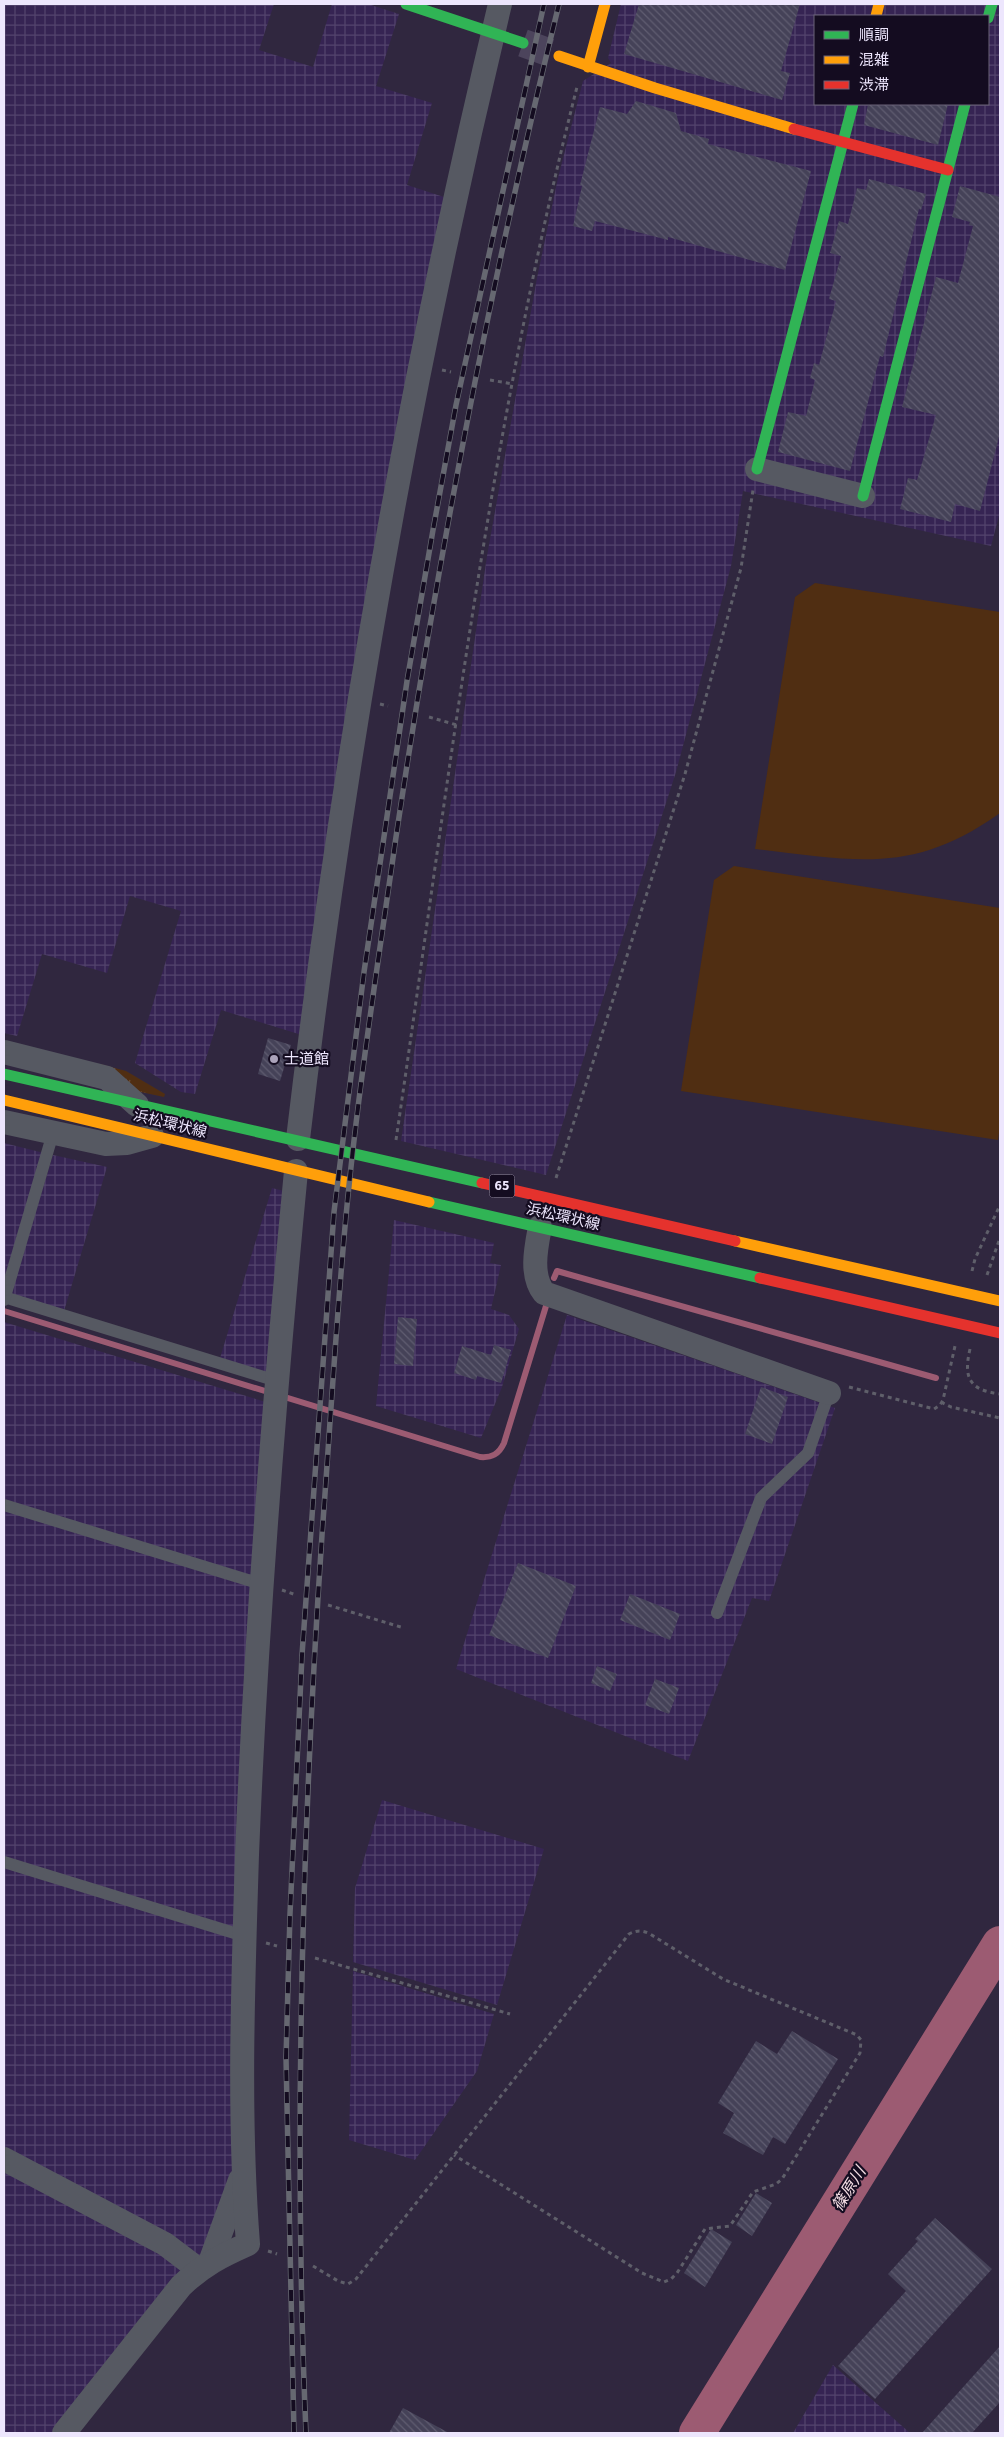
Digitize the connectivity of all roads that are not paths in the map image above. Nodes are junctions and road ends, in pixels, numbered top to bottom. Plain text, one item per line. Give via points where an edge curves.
1 (406, 4) edge
2 (500, 4) edge
3 (605, 4) edge
4 (493, 32) junction
5 (523, 43) tunnel mouth
6 (559, 56) tunnel mouth
7 (586, 66) junction
8 (853, 105) edge
9 (965, 105) edge
10 (843, 142) junction
11 (948, 170) junction
12 (757, 468) joint
13 (863, 496) joint
14 (4, 1052) edge
15 (4, 1074) edge
16 (4, 1100) edge
17 (137, 1105) junction
18 (4, 1122) edge
19 (53, 1133) junction
20 (154, 1135) junction
21 (298, 1140) junction
22 (296, 1171) junction
23 (521, 1191) junction
24 (514, 1221) junction
25 (540, 1227) junction
26 (982, 1297) junction
27 (4, 1298) edge
28 (1000, 1301) edge
29 (975, 1327) junction
30 (999, 1333) edge
31 (276, 1390) junction
32 (829, 1393) joint
33 (4, 1505) edge
34 (261, 1584) junction
35 (717, 1613) dead end
36 (4, 1862) edge
37 (244, 1936) junction
38 (4, 2159) edge
39 (204, 2266) junction
40 (64, 2433) edge

1 - 4 main road
2 - 4 street
3 - 7 main road
4 - 5 main road
4 - 21 street via 419,365 360,698 333,867
6 - 7 main road
7 - 10 main road
8 - 10 main road
9 - 11 main road
10 - 11 main road
10 - 12 main road
11 - 13 main road
12 - 13 street
14 - 17 street via 107,1078
15 - 17 main road, 浜松環状線 / 65
16 - 20 main road, 浜松環状線 / 65
17 - 21 main road, 浜松環状線 / 65
18 - 19 street
19 - 20 street via 106,1144 127,1143
19 - 27 lane
20 - 22 main road, 浜松環状線 / 65
21 - 23 main road, 浜松環状線 / 65
22 - 24 main road, 浜松環状線 / 65
22 - 31 street
23 - 24 main road
23 - 26 main road, 浜松環状線 / 65
24 - 25 main road, 浜松環状線 / 65
25 - 29 main road, 浜松環状線 / 65
25 - 32 street via 535,1250 536,1268 539,1286 544,1293
26 - 28 main road, 浜松環状線 / 65
26 - 29 main road
27 - 31 lane
29 - 30 main road, 浜松環状線 / 65
31 - 34 street
32 - 35 lane via 808,1453 761,1498
33 - 34 lane
34 - 37 street
36 - 37 lane
37 - 39 street via 242,2174
38 - 39 street
39 - 40 street via 182,2286

